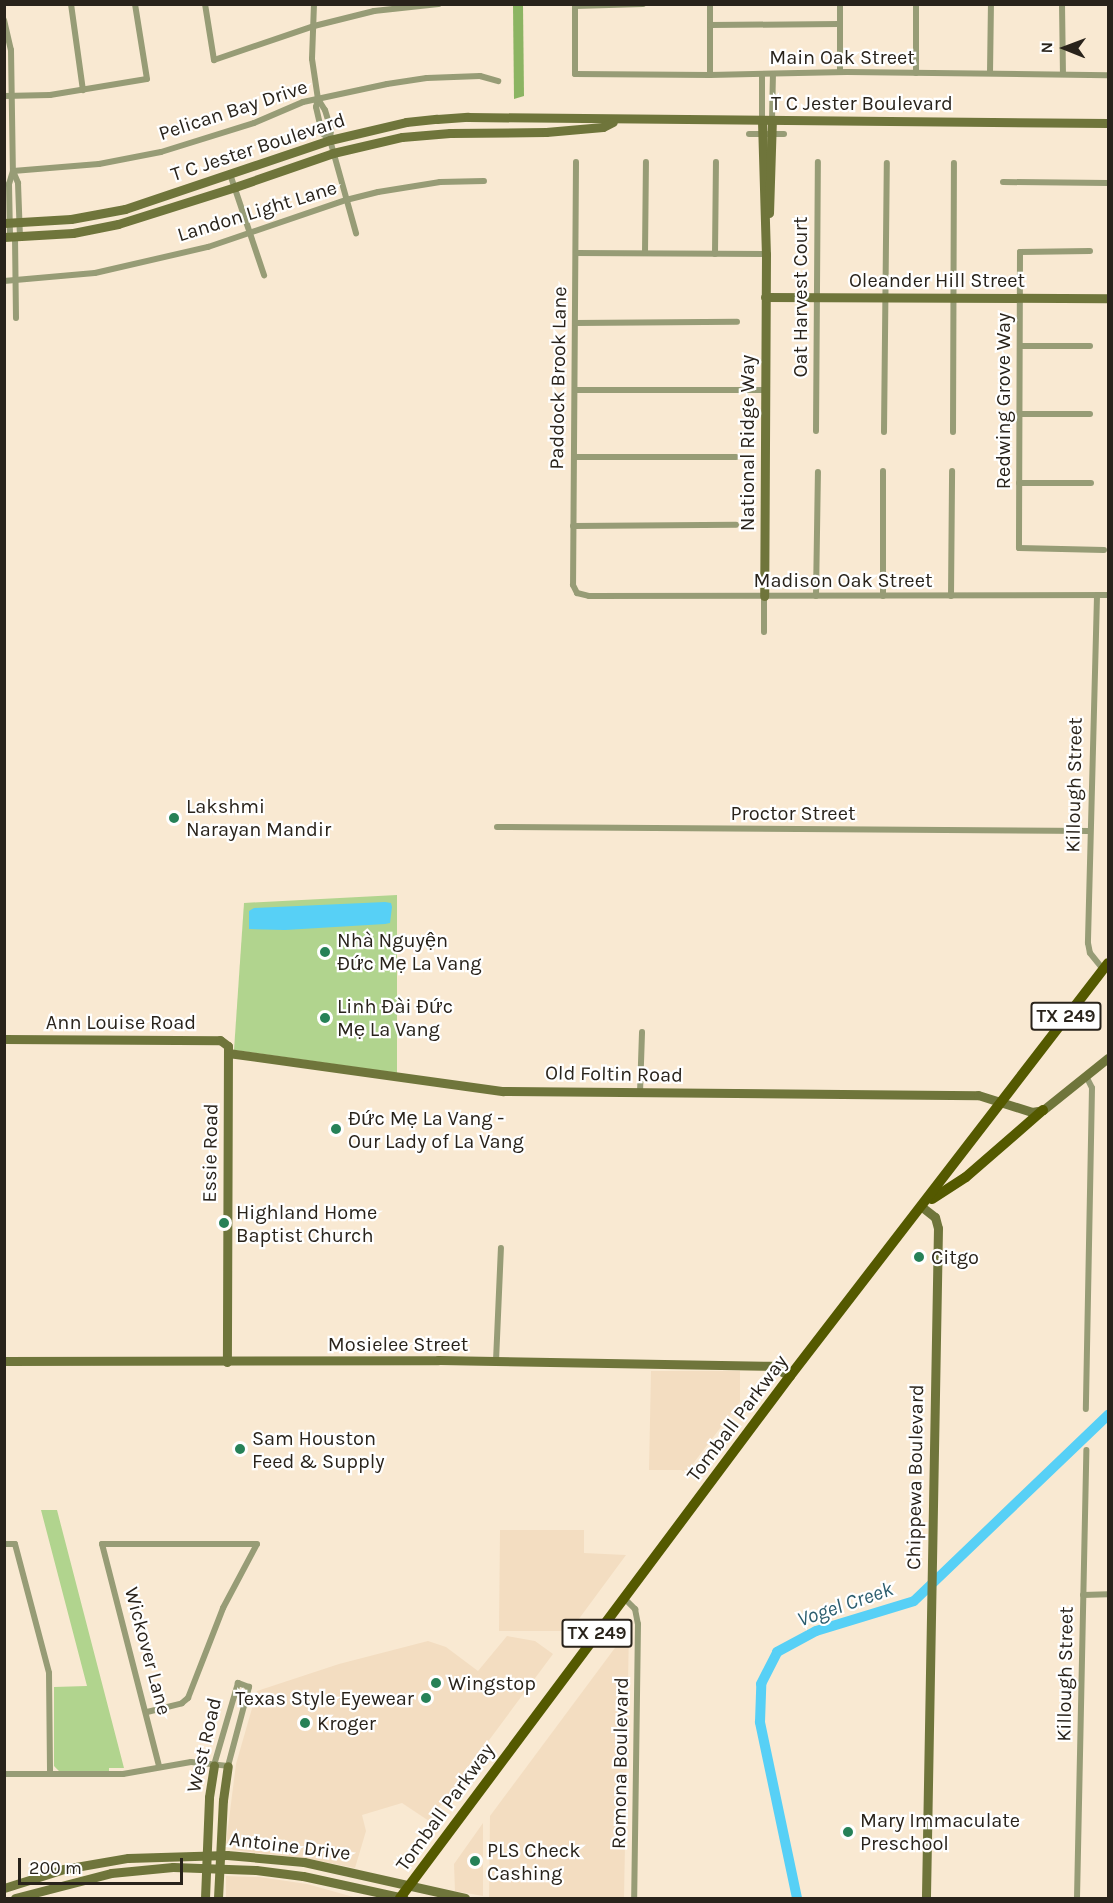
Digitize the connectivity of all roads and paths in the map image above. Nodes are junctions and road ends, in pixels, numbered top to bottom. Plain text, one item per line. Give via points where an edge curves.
1 (71, 4) edge
2 (135, 4) edge
3 (205, 4) edge
4 (314, 4) edge
5 (439, 4) edge
6 (710, 4) edge
7 (840, 4) edge
8 (916, 4) edge
9 (991, 4) edge
10 (1062, 4) edge
11 (575, 5) edge
12 (643, 5) edge
13 (4, 20) edge
14 (839, 24) junction
15 (710, 25) junction
16 (314, 26) junction
17 (840, 72) junction
18 (916, 73) junction
19 (762, 74) junction
20 (773, 74) junction
21 (990, 74) junction
22 (1063, 74) junction
23 (710, 75) junction
24 (1108, 75) edge
25 (498, 81) dead end
26 (83, 90) junction
27 (8, 96) edge
28 (318, 99) junction
29 (524, 118) junction
30 (615, 120) junction
31 (767, 121) junction
32 (1108, 123) edge
33 (524, 133) junction
34 (749, 134) dead end
35 (767, 134) junction
36 (784, 134) dead end
37 (330, 140) junction
38 (333, 153) junction
39 (576, 162) dead end
40 (646, 162) dead end
41 (716, 162) dead end
42 (818, 162) dead end
43 (954, 162) dead end
44 (887, 163) dead end
45 (13, 171) junction
46 (230, 174) junction
47 (484, 181) dead end
48 (1003, 182) dead end
49 (1108, 183) edge
50 (235, 187) junction
51 (346, 200) junction
52 (11, 223) edge
53 (356, 232) dead end
54 (250, 234) junction
55 (13, 237) edge
56 (1090, 252) dead end
57 (576, 253) junction
58 (645, 253) junction
59 (715, 254) junction
60 (766, 254) junction
61 (264, 275) dead end
62 (16, 280) junction
63 (4, 281) edge
64 (765, 297) junction
65 (817, 297) junction
66 (886, 298) junction
67 (953, 298) junction
68 (1108, 298) edge
69 (1020, 299) junction
70 (16, 318) dead end
71 (737, 322) dead end
72 (576, 323) junction
73 (1020, 346) junction
74 (1090, 346) dead end
75 (575, 390) junction
76 (764, 390) junction
77 (1020, 414) junction
78 (1090, 414) dead end
79 (816, 431) dead end
80 (884, 432) dead end
81 (953, 432) dead end
82 (574, 457) junction
83 (736, 458) dead end
84 (884, 471) dead end
85 (952, 471) dead end
86 (818, 472) dead end
87 (1019, 483) junction
88 (1091, 483) dead end
89 (736, 525) dead end
90 (573, 526) junction
91 (1104, 550) dead end
92 (578, 593) joint
93 (1108, 595) edge
94 (764, 596) junction
95 (816, 596) junction
96 (883, 596) junction
97 (951, 596) junction
98 (1096, 596) junction
99 (764, 633) dead end
100 (497, 827) dead end
101 (1090, 831) junction
102 (1106, 966) edge
103 (642, 1032) dead end
104 (4, 1039) edge
105 (228, 1053) junction
106 (1108, 1058) edge
107 (1086, 1076) junction
108 (640, 1093) junction
109 (1002, 1102) junction
110 (1043, 1110) junction
111 (923, 1206) junction
112 (501, 1248) dead end
113 (4, 1361) edge
114 (496, 1361) junction
115 (227, 1362) junction
116 (790, 1376) junction
117 (1086, 1409) dead end
118 (1086, 1450) dead end
119 (4, 1544) edge
120 (1083, 1594) junction
121 (1108, 1594) edge
122 (623, 1598) junction
123 (147, 1712) junction
124 (214, 1765) junction
125 (159, 1766) junction
126 (228, 1767) junction
127 (4, 1774) edge
128 (50, 1774) junction
129 (207, 1855) junction
130 (219, 1855) junction
131 (304, 1862) junction
132 (64, 1869) junction
133 (206, 1869) junction
134 (219, 1869) junction
135 (303, 1876) junction
136 (67, 1883) junction
137 (410, 1885) junction
138 (4, 1888) edge
139 (401, 1898) edge
140 (15, 1899) edge
141 (206, 1899) edge
142 (218, 1899) edge
143 (465, 1899) edge
144 (634, 1899) edge
145 (926, 1899) edge
146 (1077, 1899) edge

1 - 26 street
2 - 26 street via 147,79
3 - 16 street via 214,60
4 - 16 street
5 - 16 street via 374,11
6 - 15 street
7 - 14 street
8 - 18 street
9 - 21 street
10 - 22 street
11 - 12 street
11 - 23 street, Main Oak Street via 575,74
13 - 27 street via 11,50
14 - 15 street
14 - 17 street
15 - 23 street
16 - 28 street via 312,58
17 - 18 street, Main Oak Street
17 - 20 street, Main Oak Street
18 - 21 street, Main Oak Street
19 - 20 street, Main Oak Street
19 - 23 street, Main Oak Street
19 - 31 street, National Ridge Way
20 - 31 street, National Ridge Way
21 - 22 street, Main Oak Street
22 - 24 street, Main Oak Street
25 - 28 street, Pelican Bay Drive via 480,76 427,78
26 - 27 street
27 - 45 street
28 - 37 street via 319,123
28 - 45 street, Pelican Bay Drive via 161,152 99,164
29 - 30 street, T C Jester Boulevard
29 - 33 street
29 - 37 street, T C Jester Boulevard via 406,122
30 - 31 street, T C Jester Boulevard
30 - 33 street, T C Jester Boulevard via 603,127
31 - 32 street, T C Jester Boulevard
31 - 35 street, National Ridge Way
33 - 38 street, T C Jester Boulevard via 402,137
34 - 35 street, T C Jester Boulevard
35 - 36 street, T C Jester Boulevard
35 - 60 street, National Ridge Way
37 - 38 street
37 - 46 street, T C Jester Boulevard
38 - 50 street, T C Jester Boulevard
38 - 51 street
39 - 57 street, Paddock Brook Lane
40 - 58 street
41 - 59 street
42 - 65 street, Oat Harvest Court
43 - 67 street
44 - 66 street
45 - 52 street via 18,183
46 - 50 street
46 - 52 street, T C Jester Boulevard via 116,210 71,219
47 - 51 street, Landon Light Lane via 411,186
48 - 49 street
50 - 54 street
50 - 55 street, T C Jester Boulevard via 101,228
51 - 53 street
51 - 54 street, Landon Light Lane
52 - 55 street
54 - 61 street
54 - 62 street, Landon Light Lane via 95,273
55 - 62 street
56 - 69 street, Redwing Grove Way via 1020,252
57 - 58 street
57 - 72 street, Paddock Brook Lane
58 - 59 street
59 - 60 street
60 - 64 street, National Ridge Way
62 - 63 street, Landon Light Lane
62 - 70 street
64 - 65 street, Oleander Hill Street
64 - 76 street, National Ridge Way
65 - 66 street, Oleander Hill Street
65 - 79 street, Oat Harvest Court
66 - 67 street, Oleander Hill Street
66 - 80 street
67 - 69 street, Oleander Hill Street
67 - 81 street
68 - 69 street, Oleander Hill Street
69 - 73 street, Redwing Grove Way
71 - 72 street
72 - 75 street, Paddock Brook Lane
73 - 74 street
73 - 77 street, Redwing Grove Way
75 - 76 street
75 - 82 street, Paddock Brook Lane
76 - 94 street, National Ridge Way
77 - 78 street
77 - 87 street, Redwing Grove Way
82 - 83 street
82 - 90 street, Paddock Brook Lane
84 - 96 street
85 - 97 street
86 - 95 street
87 - 88 street
87 - 91 street, Redwing Grove Way via 1019,548
89 - 90 street
90 - 92 street, Paddock Brook Lane via 573,585
92 - 94 street, Madison Oak Street
93 - 98 street, Madison Oak Street
94 - 95 street, Madison Oak Street
94 - 99 street, National Ridge Way
95 - 96 street, Madison Oak Street
96 - 97 street, Madison Oak Street
97 - 98 street, Madison Oak Street
98 - 101 street, Killough Street
100 - 101 street, Proctor Street
101 - 102 street, Killough Street via 1088,943 1090,953
102 - 109 main road, Tomball Parkway / TX 249
103 - 108 street
104 - 105 street, Ann Louise Road via 220,1040 228,1046
105 - 108 street, Old Foltin Road via 503,1091
105 - 115 street, Essie Road
106 - 107 street
107 - 110 street
107 - 117 street via 1092,1088
108 - 109 street, Old Foltin Road via 978,1095
109 - 110 street, Old Foltin Road via 1032,1112
109 - 111 main road, Tomball Parkway / TX 249
110 - 111 main road via 966,1177
111 - 116 main road, Tomball Parkway / TX 249
111 - 145 street, Chippewa Boulevard via 935,1217 938,1228
112 - 114 street
113 - 115 street, Mosielee Street
114 - 115 street, Mosielee Street
114 - 116 street, Mosielee Street via 771,1366
116 - 122 main road, Tomball Parkway / TX 249
118 - 120 street, Killough Street
119 - 128 street via 15,1544 49,1673
120 - 121 street
120 - 146 street, Killough Street
122 - 137 main road, Tomball Parkway / TX 249
122 - 144 street, Romona Boulevard via 635,1609 638,1624
123 - 123 street, Wickover Lane via 102,1544 257,1544 223,1608 186,1700
123 - 125 street, Wickover Lane
124 - 125 street via 191,1762
124 - 126 street
124 - 126 street, West Road via 238,1683 249,1687
124 - 129 street, West Road
125 - 128 street via 123,1774
126 - 130 street, West Road
127 - 128 street
129 - 130 street, Antoine Drive
129 - 132 street, Antoine Drive via 152,1855
129 - 133 street, West Road
130 - 131 street, Antoine Drive
130 - 134 street, West Road
131 - 135 street
131 - 137 street, Antoine Drive
132 - 136 street
132 - 138 street, Antoine Drive
133 - 134 street, Antoine Drive
133 - 136 street, Antoine Drive via 146,1869
133 - 141 street, West Road
134 - 135 street, Antoine Drive
134 - 142 street, West Road
135 - 139 street, Antoine Drive
136 - 140 street, Antoine Drive
137 - 139 main road, Tomball Parkway / TX 249
137 - 143 street, Antoine Drive

